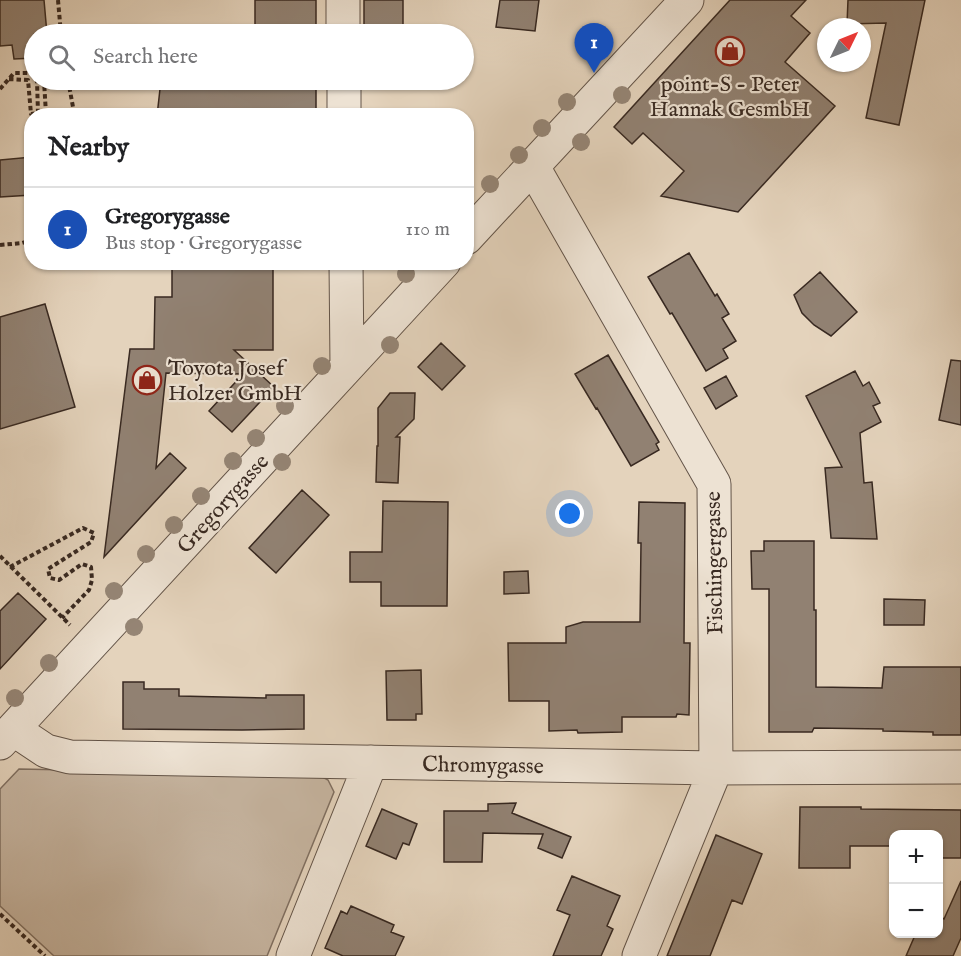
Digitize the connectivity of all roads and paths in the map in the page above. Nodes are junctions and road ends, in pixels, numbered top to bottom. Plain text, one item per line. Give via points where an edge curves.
1 (58, 0) edge
2 (343, 0) edge
3 (687, 0) edge
4 (60, 24) edge
5 (343, 24) edge
6 (24, 73) edge
7 (9, 79) junction
8 (24, 80) edge
9 (0, 89) edge
10 (29, 90) edge
11 (37, 90) edge
12 (45, 90) edge
13 (70, 90) edge
14 (344, 90) edge
15 (30, 108) edge
16 (38, 108) edge
17 (46, 108) edge
18 (74, 108) edge
19 (344, 108) edge
20 (533, 167) junction
21 (474, 230) edge
22 (24, 242) edge
23 (0, 244) edge
24 (346, 270) edge
25 (437, 270) edge
26 (347, 366) junction
27 (0, 556) edge
28 (10, 567) junction
29 (50, 606) dead end
30 (62, 618) dead end
31 (7, 736) edge
32 (371, 762) junction
33 (961, 767) edge
34 (716, 768) junction
35 (0, 914) edge
36 (45, 956) edge
37 (293, 956) edge
38 (639, 956) edge

1 - 4 path
2 - 5 street
3 - 20 street
6 - 7 path via 14,73
7 - 8 path
7 - 9 path
10 - 15 path
11 - 16 path
12 - 17 path
13 - 18 path
14 - 19 street
20 - 21 street
20 - 34 street, Fischingergasse via 714,484
22 - 23 path
24 - 26 street
25 - 26 street, Gregorygasse
26 - 31 street, Gregorygasse
27 - 28 path
28 - 29 path
28 - 30 path via 83,528 94,533 91,542 48,569 51,578 59,580 82,564 91,567 89,590
31 - 32 street, Chromygasse via 70,757
32 - 34 street, Chromygasse
32 - 37 street
33 - 34 street, Chromygasse
34 - 38 street, Fischingergasse
35 - 36 path

